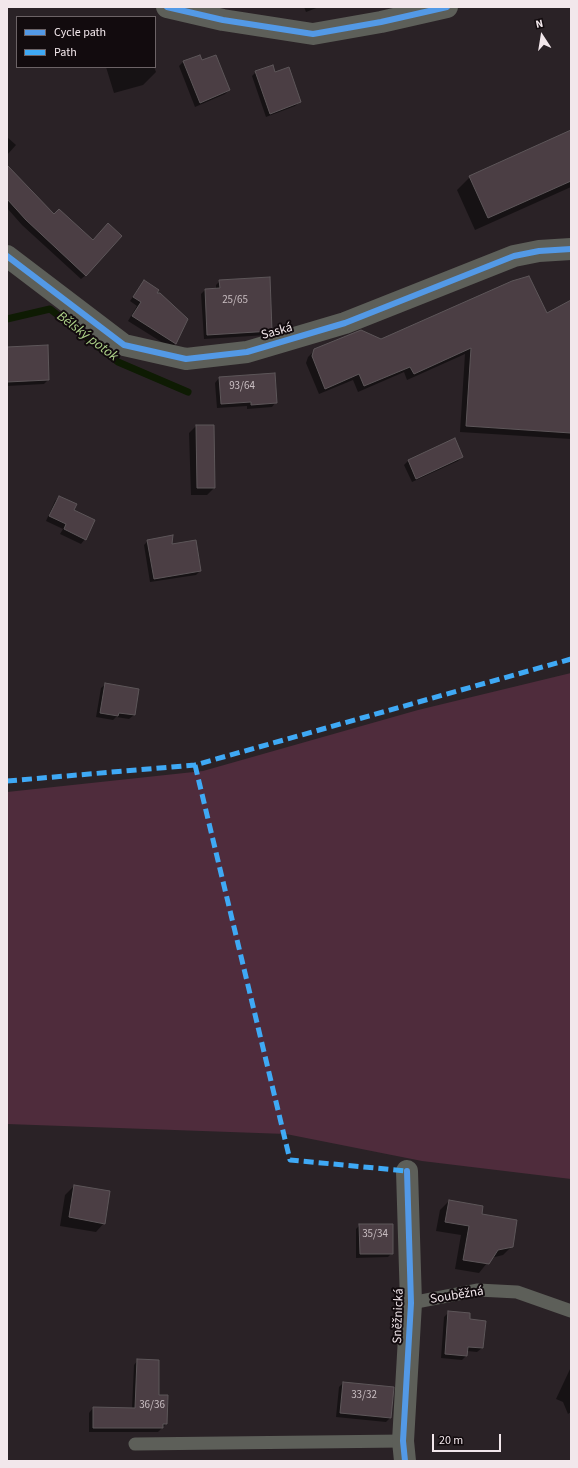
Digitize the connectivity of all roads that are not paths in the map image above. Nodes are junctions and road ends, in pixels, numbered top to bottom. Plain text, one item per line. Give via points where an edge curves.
1 (167, 7) edge
2 (447, 7) edge
3 (571, 249) edge
4 (7, 256) edge
5 (407, 1171) dead end
6 (411, 1303) junction
7 (571, 1311) edge
8 (135, 1444) dead end
9 (404, 1451) edge

1 - 2 street via 223,20 313,34
3 - 4 street, Saská via 514,256 345,324 247,352 186,359 124,345
5 - 6 street, Sněžnická
6 - 7 lane, Souběžná via 478,1290 517,1292
6 - 9 street, Sněžnická
8 - 9 lane, Sněžnická

